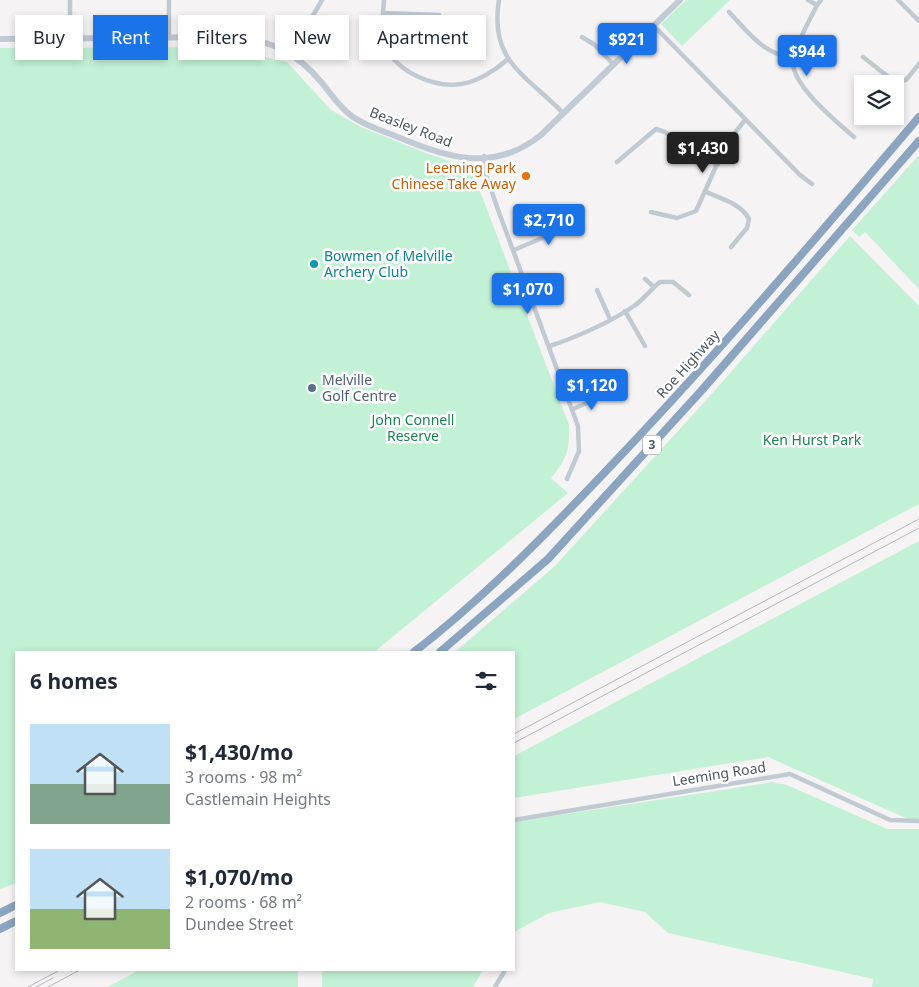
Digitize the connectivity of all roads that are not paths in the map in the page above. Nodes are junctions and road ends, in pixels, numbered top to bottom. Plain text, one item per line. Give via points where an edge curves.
1 (70, 0) edge
2 (169, 0) edge
3 (322, 0) edge
4 (384, 0) edge
5 (500, 0) edge
6 (680, 0) edge
7 (808, 0) edge
8 (822, 0) edge
9 (898, 0) edge
10 (817, 5) junction
11 (729, 12) dead end
12 (383, 13) junction
13 (70, 15) edge
14 (313, 15) edge
15 (439, 15) dead end
16 (919, 21) edge
17 (654, 26) junction
18 (169, 36) junction
19 (83, 37) edge
20 (582, 37) dead end
21 (0, 38) edge
22 (15, 38) edge
23 (275, 42) edge
24 (863, 57) dead end
25 (793, 58) junction
26 (508, 59) junction
27 (302, 60) edge
28 (613, 64) junction
29 (919, 64) edge
30 (561, 114) junction
31 (919, 117) edge
32 (745, 120) junction
33 (854, 137) dead end
34 (919, 142) edge
35 (484, 157) junction
36 (617, 162) dead end
37 (718, 164) junction
38 (812, 184) dead end
39 (706, 192) junction
40 (651, 212) dead end
41 (579, 225) dead end
42 (731, 247) dead end
43 (514, 250) junction
44 (645, 279) dead end
45 (654, 287) junction
46 (597, 290) dead end
47 (689, 295) dead end
48 (625, 311) junction
49 (610, 319) junction
50 (550, 346) junction
51 (645, 346) dead end
52 (605, 395) dead end
53 (573, 409) junction
54 (567, 479) dead end
55 (415, 651) edge
56 (441, 651) edge
57 (515, 820) edge
58 (919, 821) edge
59 (15, 906) edge
60 (0, 913) edge
61 (15, 922) edge
62 (0, 929) edge
63 (504, 972) dead end
64 (495, 987) edge

1 - 13 street
2 - 18 street
3 - 14 street
4 - 12 street
5 - 26 street via 497,35
6 - 17 main road, Beasley Road
7 - 10 street
8 - 10 street
9 - 16 street
10 - 25 street
11 - 25 street via 767,51
12 - 15 street
12 - 26 street via 382,33 391,57 404,69 440,84 461,84 482,76
17 - 28 main road, Beasley Road
17 - 32 street
18 - 19 main road, Beasley Road
18 - 23 main road, Beasley Road via 250,35
20 - 28 street via 595,45
21 - 22 main road, Beasley Road
24 - 29 street via 895,82 906,80
25 - 33 street via 793,70 799,82
26 - 30 street
27 - 35 main road, Beasley Road via 364,120 438,150
28 - 30 main road, Beasley Road
30 - 35 main road, Beasley Road via 531,138
31 - 55 highway, Roe Highway / 3 via 657,417 573,506 462,612
32 - 37 street via 731,135
32 - 38 street
34 - 56 highway, Roe Highway / 3 via 708,383 548,559
35 - 43 street via 488,181
36 - 37 street via 656,129 695,154
37 - 39 street
39 - 40 street via 701,204 690,215 671,218
39 - 42 street via 735,205 749,219
41 - 43 street
43 - 50 street
44 - 45 street
45 - 47 street via 660,282 673,282
45 - 48 street
46 - 49 street
48 - 49 street
48 - 51 street
49 - 50 street
50 - 53 street
52 - 53 street
53 - 54 street via 580,444
57 - 58 street, Leeming Road via 790,774 890,820
59 - 60 highway
61 - 62 highway
63 - 64 street

